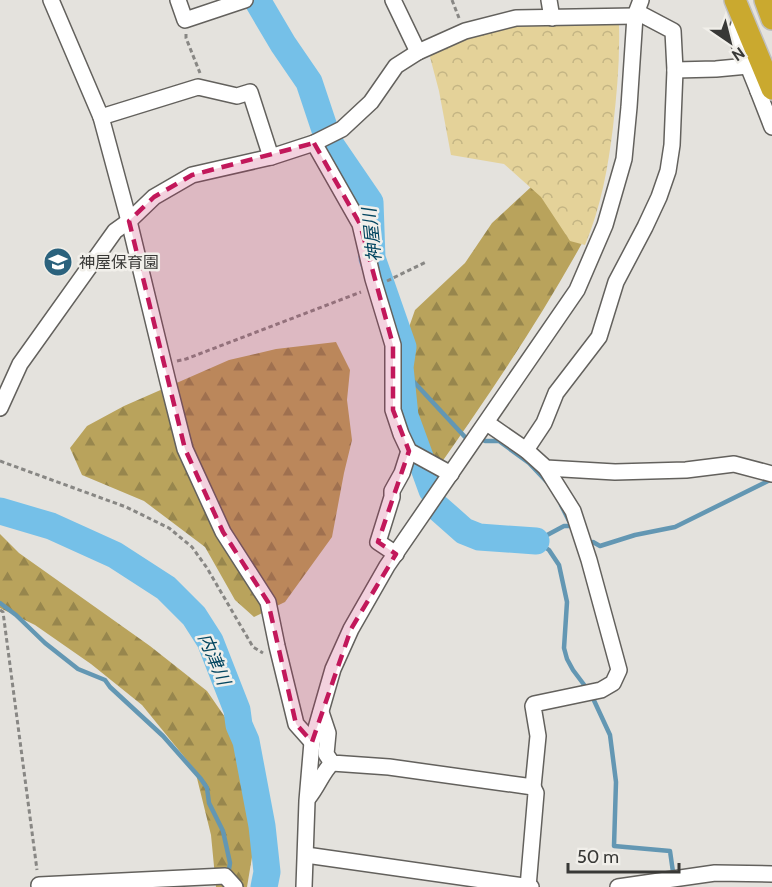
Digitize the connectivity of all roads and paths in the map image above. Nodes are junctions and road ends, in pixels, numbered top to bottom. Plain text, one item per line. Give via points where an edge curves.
1 (51, 0) edge
2 (178, 0) edge
3 (245, 0) edge
4 (393, 0) edge
5 (452, 0) edge
6 (549, 0) edge
7 (765, 0) edge
8 (738, 8) edge
9 (638, 9) edge
10 (552, 18) junction
11 (772, 19) edge
12 (185, 20) junction
13 (465, 31) junction
14 (418, 52) junction
15 (754, 63) junction
16 (675, 70) junction
17 (205, 89) junction
18 (765, 90) edge
19 (101, 117) junction
20 (772, 127) edge
21 (314, 143) junction
22 (271, 157) junction
23 (129, 221) junction
24 (426, 262) dead end
25 (380, 284) junction
26 (163, 364) junction
27 (0, 408) edge
28 (487, 423) junction
29 (526, 450) junction
30 (416, 454) junction
31 (0, 461) edge
32 (546, 468) junction
33 (451, 474) junction
34 (772, 474) edge
35 (396, 554) junction
36 (0, 610) edge
37 (281, 664) junction
38 (321, 712) junction
39 (312, 742) junction
40 (332, 763) junction
41 (533, 787) junction
42 (307, 801) junction
43 (306, 855) junction
44 (772, 874) edge
45 (39, 885) joint
46 (524, 886) edge
47 (235, 887) edge
48 (304, 887) edge
49 (618, 887) edge

1 - 19 street
2 - 12 street
3 - 12 street
4 - 14 street
5 - 13 path
6 - 10 street
7 - 11 highway
8 - 15 highway
9 - 10 street
9 - 16 street via 673,31
9 - 28 street via 624,159 604,225 577,290
10 - 13 street via 516,18
12 - 17 path via 186,38
13 - 14 street
14 - 21 street via 396,66 371,102 342,129
15 - 16 street
15 - 18 highway
16 - 29 street via 672,145 659,197 616,282 598,337 556,393 544,423
17 - 19 street via 198,87
17 - 22 street via 237,96 250,92
18 - 20 street
19 - 23 street
21 - 22 street
21 - 25 street via 360,224
22 - 23 street via 192,175 154,197
23 - 26 street
23 - 27 street via 116,231 20,364
24 - 25 path
25 - 26 path via 186,359
25 - 30 street via 393,345 393,410 401,434
26 - 37 street via 185,449 223,532 268,602
28 - 29 street
28 - 33 street
29 - 32 street
30 - 33 street
30 - 35 street via 392,491 378,542
31 - 37 path via 126,507 169,528 192,547 207,568 253,647
32 - 34 street via 615,472 734,464
32 - 41 street via 573,511 619,670 613,683 601,690 534,704 538,736
33 - 35 street
35 - 38 street via 351,629 333,669
36 - 45 path
37 - 39 street via 296,724
38 - 39 street
38 - 40 street via 328,733 326,754
39 - 42 street
40 - 41 street
40 - 42 street
41 - 46 street via 536,793
42 - 43 street
43 - 46 street
43 - 48 street
44 - 49 street via 715,873
45 - 47 street via 225,876

